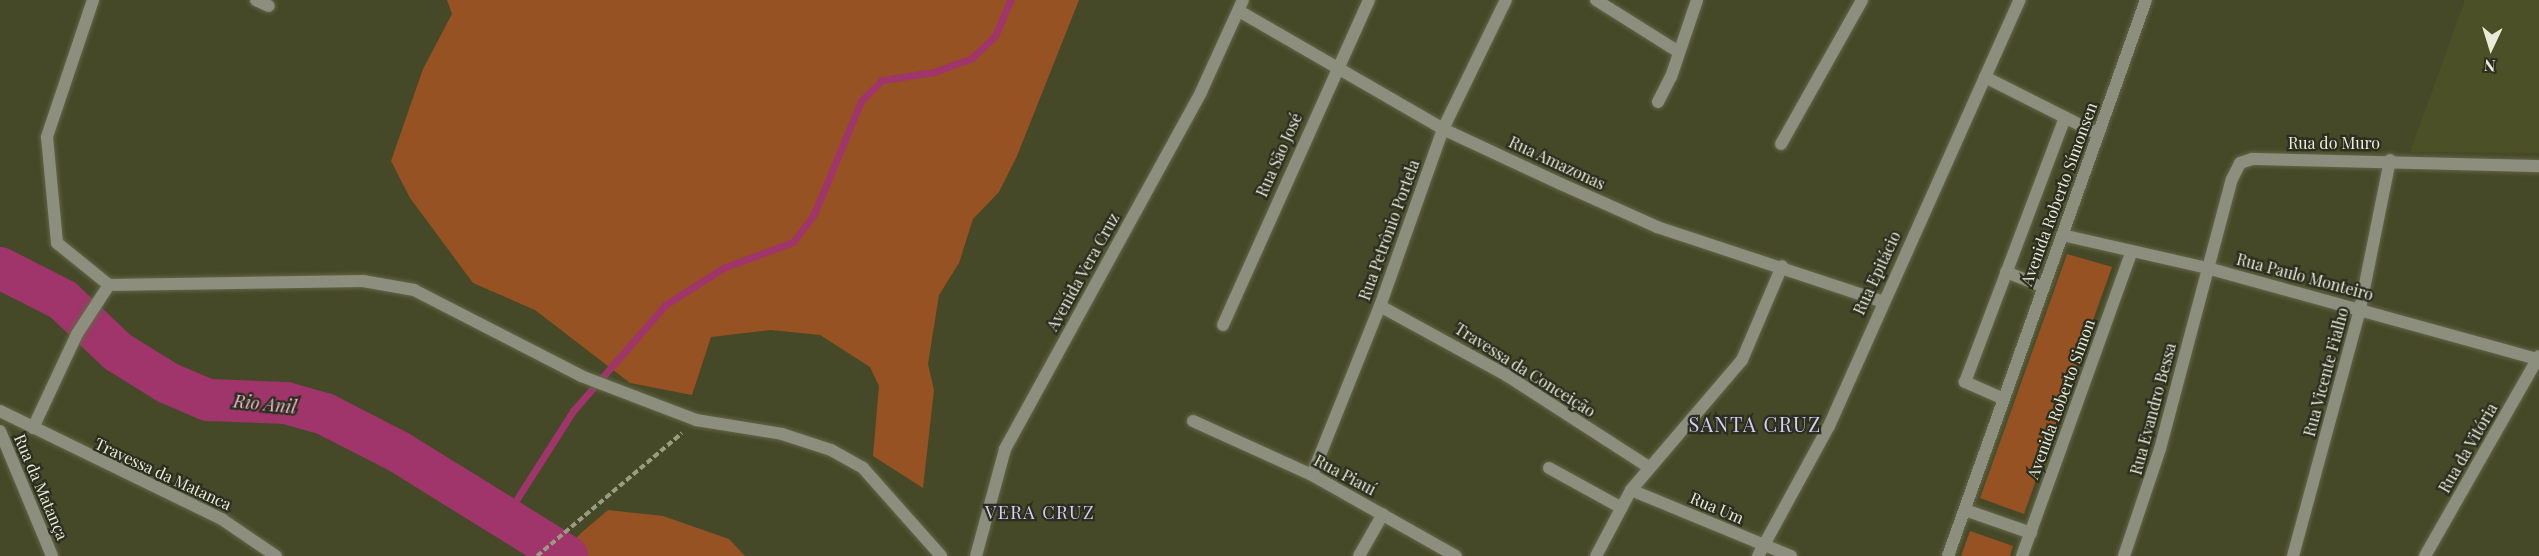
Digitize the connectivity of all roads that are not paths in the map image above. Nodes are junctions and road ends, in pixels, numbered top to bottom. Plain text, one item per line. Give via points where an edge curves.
1 (93, 0) edge
2 (256, 0) edge
3 (1369, 0) edge
4 (1506, 0) edge
5 (1596, 0) edge
6 (1697, 0) edge
7 (1862, 0) edge
8 (2020, 0) edge
9 (2146, 0) edge
10 (1241, 5) edge
11 (269, 6) dead end
12 (1679, 52) junction
13 (1336, 68) junction
14 (1985, 76) junction
15 (1658, 102) dead end
16 (2065, 117) junction
17 (1443, 129) junction
18 (2098, 134) junction
19 (1781, 144) dead end
20 (2390, 160) junction
21 (2539, 166) edge
22 (2062, 236) junction
23 (2131, 253) junction
24 (1782, 266) junction
25 (2207, 268) junction
26 (2006, 272) junction
27 (109, 285) junction
28 (2044, 286) junction
29 (1881, 301) junction
30 (1380, 306) junction
31 (2360, 309) junction
32 (1223, 325) dead end
33 (2538, 358) edge
34 (2004, 399) junction
35 (0, 411) edge
36 (1193, 421) dead end
37 (33, 428) junction
38 (0, 430) edge
39 (1649, 467) junction
40 (1549, 468) dead end
41 (1312, 476) junction
42 (1631, 490) junction
43 (1620, 507) junction
44 (1965, 510) junction
45 (1383, 514) junction
46 (2031, 533) junction
47 (1760, 551) edge
48 (52, 556) edge
49 (276, 556) edge
50 (941, 556) edge
51 (976, 556) edge
52 (1359, 556) edge
53 (1456, 556) edge
54 (1596, 556) edge
55 (1791, 556) edge
56 (1948, 556) edge
57 (2022, 556) edge
58 (2124, 556) edge
59 (2293, 556) edge
60 (2425, 556) edge

1 - 27 street via 47,137 57,243
2 - 11 street
3 - 13 street, Rua São José
4 - 17 street, Rua Petrônio Portela
5 - 12 street
6 - 12 street
7 - 19 street
8 - 14 street, Rua Epitácio
9 - 18 street, Avenida Roberto Símonsen
10 - 13 street, Rua Amazonas
10 - 51 street, Avenida Vera Cruz via 1201,92 1005,449
12 - 15 street
13 - 17 street, Rua Amazonas
13 - 32 street, Rua São José
14 - 16 street
14 - 29 street, Rua Epitácio
16 - 18 street
16 - 26 street, Avenida Roberto Símonsen
17 - 24 street, Rua Amazonas via 1658,227
17 - 30 street, Rua Petrônio Portela
18 - 22 street, Avenida Roberto Símonsen
20 - 21 street, Rua do Muro
20 - 25 street, Rua do Muro via 2252,159 2240,163
20 - 31 street, Rua Vicente Fialho
22 - 23 street, Rua Paulo Monteiro
22 - 28 street, Avenida Roberto Símonsen
23 - 25 street, Rua Paulo Monteiro
23 - 46 street, Avenida Roberto Simon
24 - 29 street, Rua Amazonas
24 - 39 street via 1742,360
25 - 31 street, Rua Paulo Monteiro
25 - 58 street, Rua Evandro Bessa via 2160,449
26 - 28 street
26 - 34 street, Avenida Roberto Símonsen via 1965,382
27 - 37 street via 77,334
27 - 50 street via 363,281 414,290 616,392 696,420 782,434 831,450 863,468
28 - 34 street, Avenida Roberto Símonsen
29 - 47 street, Rua Epitácio via 1829,426
30 - 39 street, Travessa da Conceição via 1506,375
30 - 41 street, Rua Petrônio Portela
31 - 33 street, Rua Paulo Monteiro
31 - 59 street, Rua Vicente Fialho
33 - 60 street, Rua da Vitória
34 - 44 street, Avenida Roberto Símonsen
35 - 37 street, Rua da Matança
36 - 41 street, Rua Piauí
37 - 49 street, Travessa da Matanca via 223,520
38 - 48 street, Rua da Matança
39 - 42 street
40 - 43 street
41 - 45 street, Rua Piauí
42 - 43 street
42 - 47 street, Rua Um
43 - 54 street
44 - 46 street
44 - 56 street, Avenida Roberto Símonsen
45 - 52 street
45 - 53 street, Rua Piauí
46 - 57 street, Avenida Roberto Simon
47 - 55 street, Rua Um

